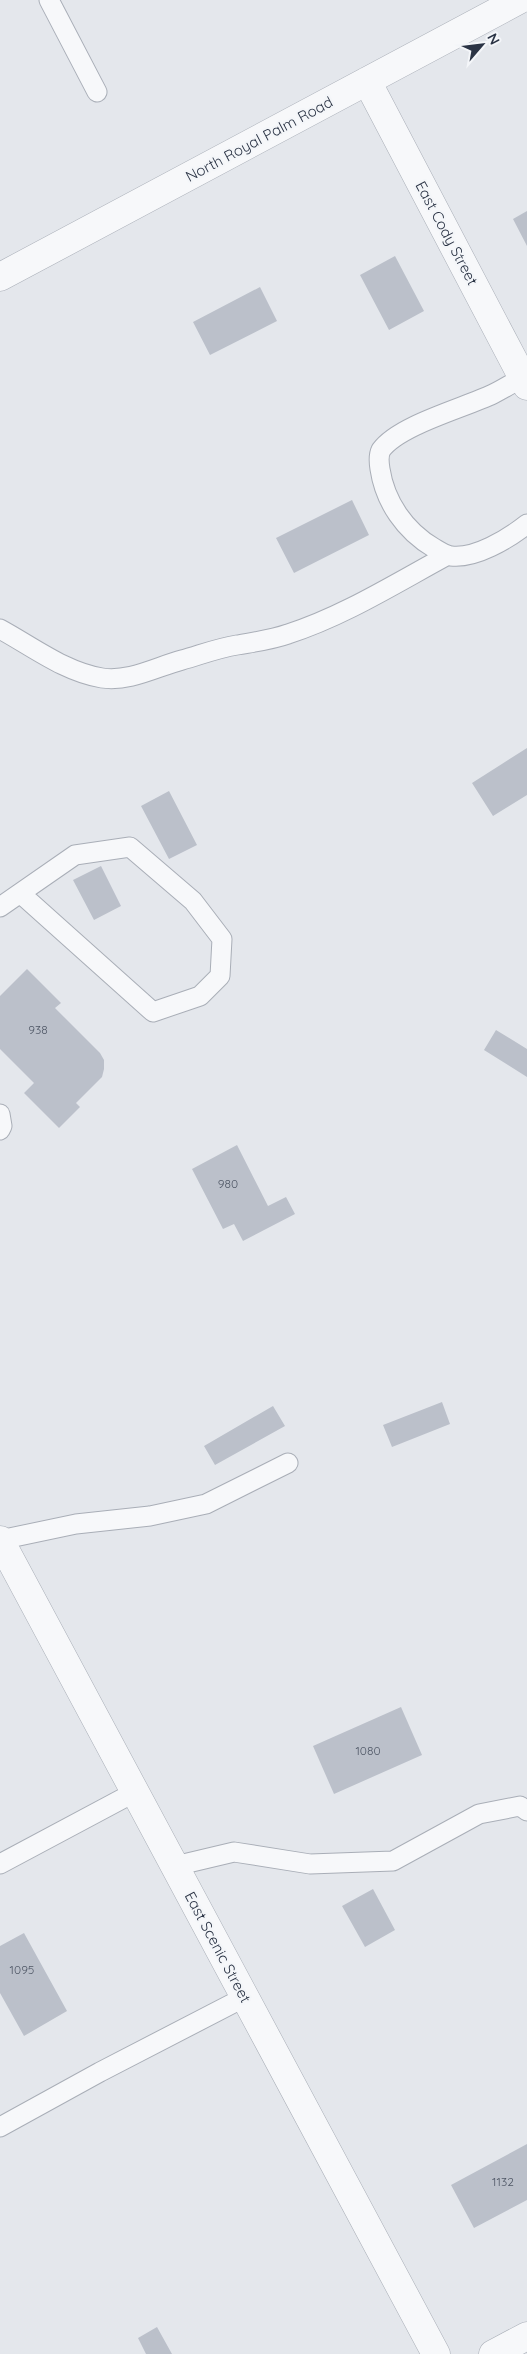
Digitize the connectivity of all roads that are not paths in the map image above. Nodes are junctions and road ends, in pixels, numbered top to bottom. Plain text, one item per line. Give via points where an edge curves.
1 (49, 0) edge
2 (519, 0) edge
3 (367, 81) junction
4 (97, 92) dead end
5 (0, 277) edge
6 (525, 382) edge
7 (527, 524) edge
8 (448, 556) junction
9 (0, 630) edge
10 (20, 893) junction
11 (0, 907) edge
12 (0, 1114) edge
13 (0, 1130) edge
14 (288, 1463) dead end
15 (0, 1540) edge
16 (135, 1792) junction
17 (527, 1811) edge
18 (0, 1864) edge
19 (175, 1866) junction
20 (245, 1997) junction
21 (0, 2126) edge
22 (527, 2336) edge
23 (436, 2354) edge
24 (494, 2354) edge

1 - 4 lane
2 - 3 street, North Royal Palm Road
3 - 5 street, North Royal Palm Road
3 - 6 street, East Cody Street
6 - 8 lane via 419,424 391,441 380,452 381,478 401,520 413,534
7 - 8 lane via 479,551
8 - 9 lane via 290,634 218,649 134,676 104,678 69,669
10 - 10 lane via 75,855 130,847 193,901 222,939 220,976 200,996 153,1012
10 - 11 lane
12 - 13 lane
14 - 15 lane via 206,1504 150,1516 76,1524
15 - 16 street, East Scenic Street
16 - 18 lane
16 - 19 street, East Scenic Street
17 - 19 lane via 520,1806 479,1814 393,1861 310,1864 234,1852
19 - 20 street, East Scenic Street
20 - 21 lane
20 - 23 street, East Scenic Street
22 - 24 street

